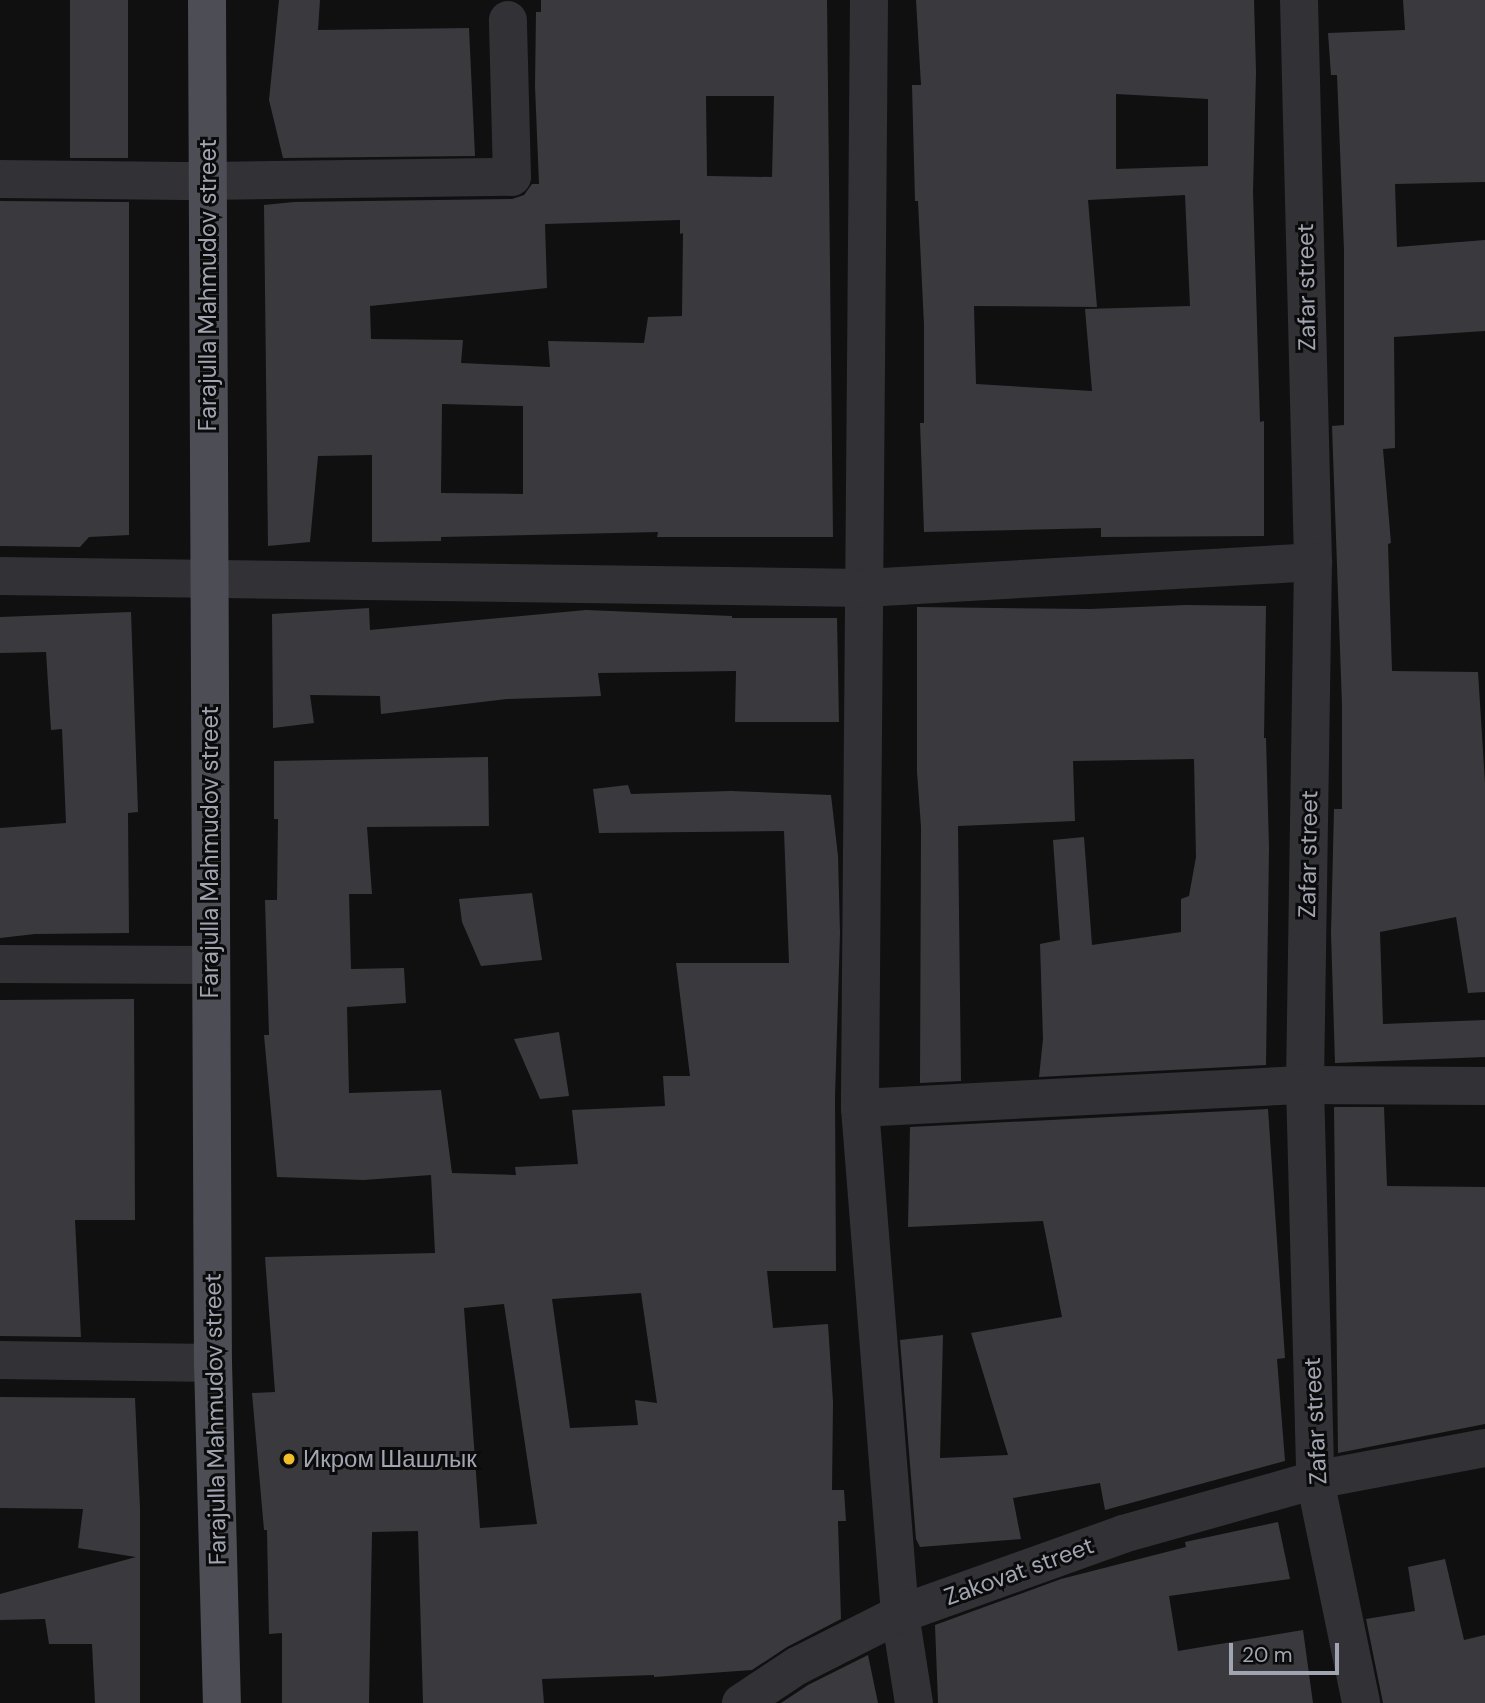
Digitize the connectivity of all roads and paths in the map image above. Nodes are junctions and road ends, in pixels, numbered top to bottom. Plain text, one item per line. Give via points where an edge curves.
1 (207, 0) edge
2 (869, 0) edge
3 (1299, 0) edge
4 (508, 20) dead end
5 (0, 179) edge
6 (208, 181) junction
7 (1313, 562) junction
8 (0, 576) edge
9 (209, 578) junction
10 (865, 587) junction
11 (0, 964) edge
12 (209, 965) junction
13 (1305, 1085) junction
14 (1485, 1086) edge
15 (860, 1108) junction
16 (0, 1360) edge
17 (213, 1363) junction
18 (1485, 1448) edge
19 (1315, 1480) junction
20 (901, 1614) junction
21 (222, 1703) edge
22 (741, 1703) edge
23 (914, 1703) edge
24 (1361, 1703) edge

1 - 6 main road, Farajulla Mahmudov street
2 - 10 street
3 - 7 street, Zafar street
4 - 6 street via 512,177
5 - 6 street
6 - 9 main road, Farajulla Mahmudov street
7 - 10 street
7 - 13 street, Zafar street
8 - 9 street
9 - 10 street
9 - 12 main road, Farajulla Mahmudov street
10 - 15 street
11 - 12 street
12 - 17 main road, Farajulla Mahmudov street
13 - 14 street
13 - 15 street
13 - 19 street, Zafar street
15 - 20 street
16 - 17 street
17 - 21 main road, Farajulla Mahmudov street
18 - 19 street, Zakovat street
19 - 20 street, Zakovat street via 1123,1534
19 - 24 street, Zafar street
20 - 22 street, Zakovat street via 797,1666
20 - 23 street

